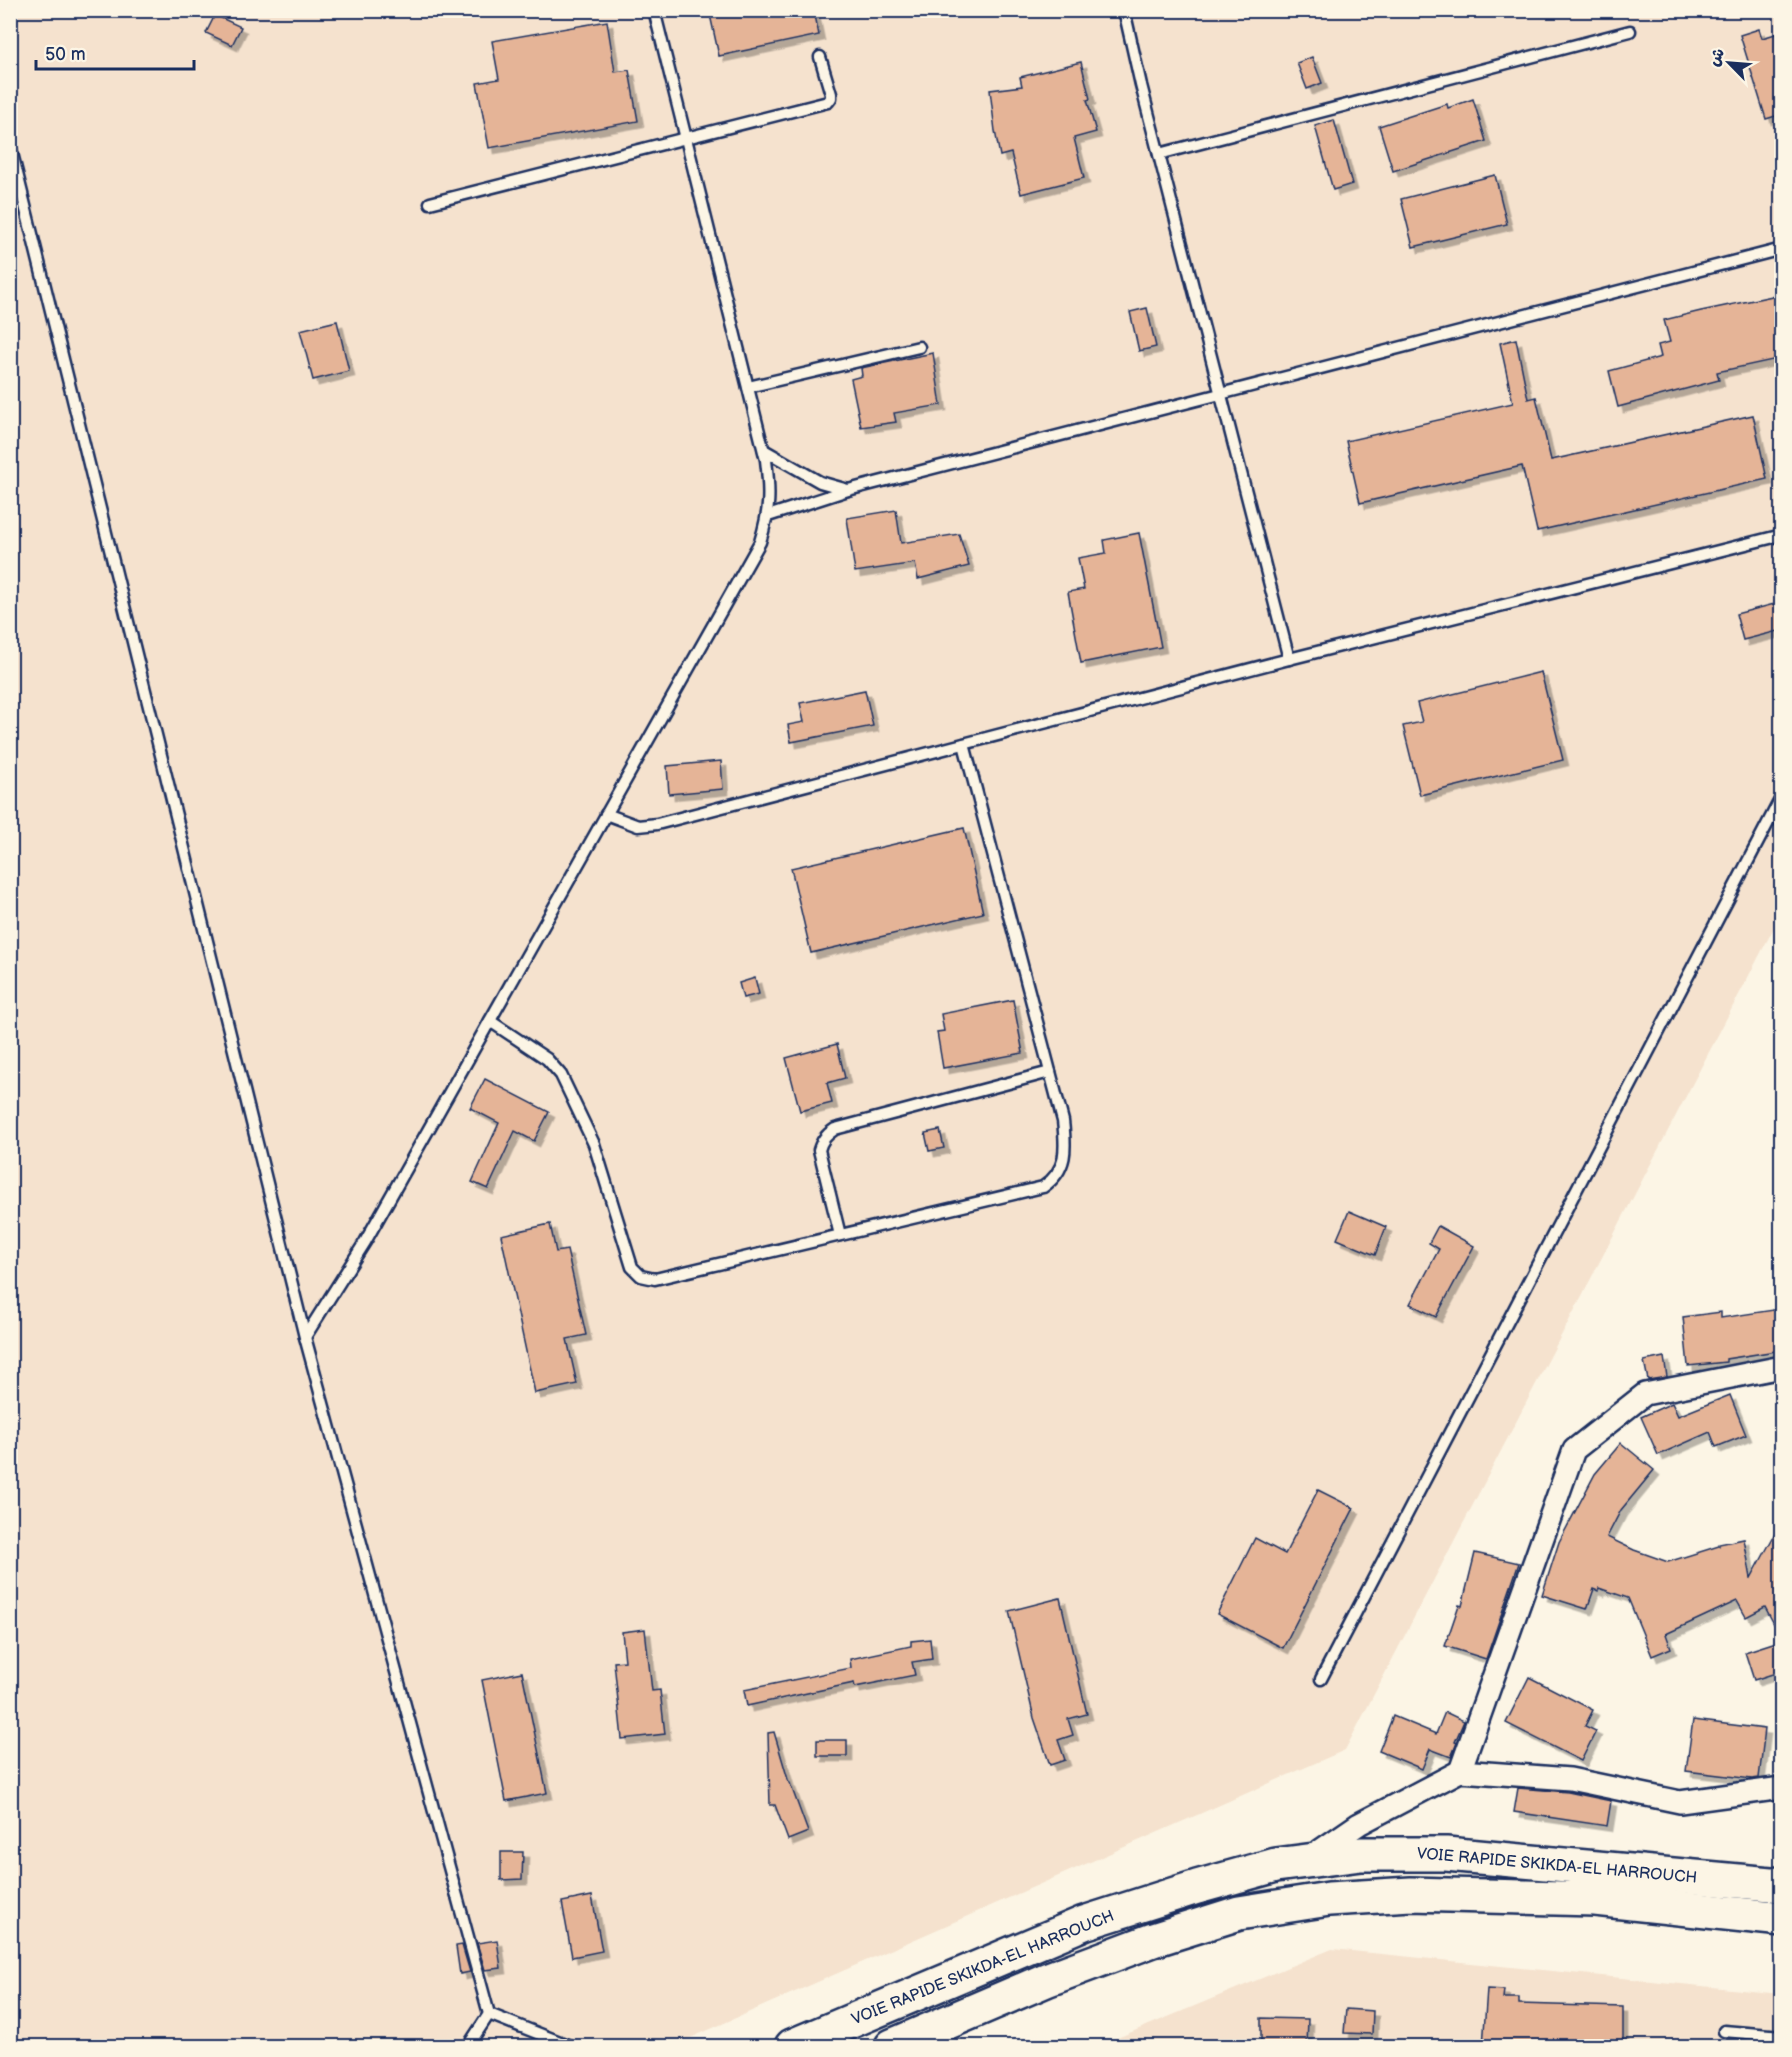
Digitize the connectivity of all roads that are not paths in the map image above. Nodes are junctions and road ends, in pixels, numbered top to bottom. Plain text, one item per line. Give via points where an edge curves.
1 (654, 10) edge
2 (1124, 10) edge
3 (1630, 31) dead end
4 (820, 57) dead end
5 (685, 137) junction
6 (10, 145) edge
7 (1159, 154) junction
8 (430, 203) dead end
9 (1782, 249) edge
10 (919, 347) dead end
11 (748, 387) junction
12 (1222, 393) junction
13 (764, 450) junction
14 (848, 490) junction
15 (768, 516) junction
16 (1782, 535) edge
17 (1289, 658) junction
18 (964, 744) junction
19 (1782, 796) edge
20 (606, 814) junction
21 (490, 1021) junction
22 (1050, 1072) junction
23 (840, 1235) junction
24 (305, 1338) junction
25 (1782, 1367) edge
26 (1321, 1679) dead end
27 (1460, 1771) junction
28 (1782, 1788) edge
29 (1306, 1861) junction
30 (1782, 1885) edge
31 (1782, 1919) edge
32 (489, 2014) junction
33 (1724, 2031) dead end
34 (1782, 2036) edge
35 (468, 2046) edge
36 (570, 2046) edge
37 (792, 2046) edge
38 (892, 2046) edge

1 - 5 lane
2 - 7 lane
3 - 7 lane
4 - 5 lane via 831,94 828,102
5 - 8 lane
5 - 11 lane
6 - 24 lane
7 - 12 lane
9 - 12 lane
10 - 11 lane
11 - 13 lane
12 - 14 lane
12 - 17 lane
13 - 14 lane via 820,483
13 - 15 lane via 770,489
14 - 15 lane
15 - 20 lane via 760,542
16 - 17 lane
17 - 18 lane
18 - 20 lane via 657,824 638,826
18 - 22 lane
19 - 26 lane
20 - 21 lane
21 - 23 lane via 547,1059 561,1075 594,1144 632,1267 641,1276 655,1279
21 - 24 lane via 365,1242
22 - 23 lane via 1066,1146 1054,1180 1043,1187
22 - 23 lane via 835,1129 827,1135 819,1150
24 - 32 lane
25 - 27 street via 1645,1394 1574,1450
27 - 28 street via 1570,1779 1680,1802
27 - 29 street via 1359,1824
29 - 30 highway, VOIE RAPIDE SKIKDA-EL HARROUCH via 1361,1854 1446,1854
29 - 37 highway, VOIE RAPIDE SKIKDA-EL HARROUCH via 1276,1865 1197,1887 1084,1923
31 - 38 highway, VOIE RAPIDE SKIKDA-EL HARROUCH via 1595,1899 1411,1894 1329,1899 1239,1913 1153,1940 1046,1980
32 - 35 lane
32 - 36 lane
33 - 34 lane

